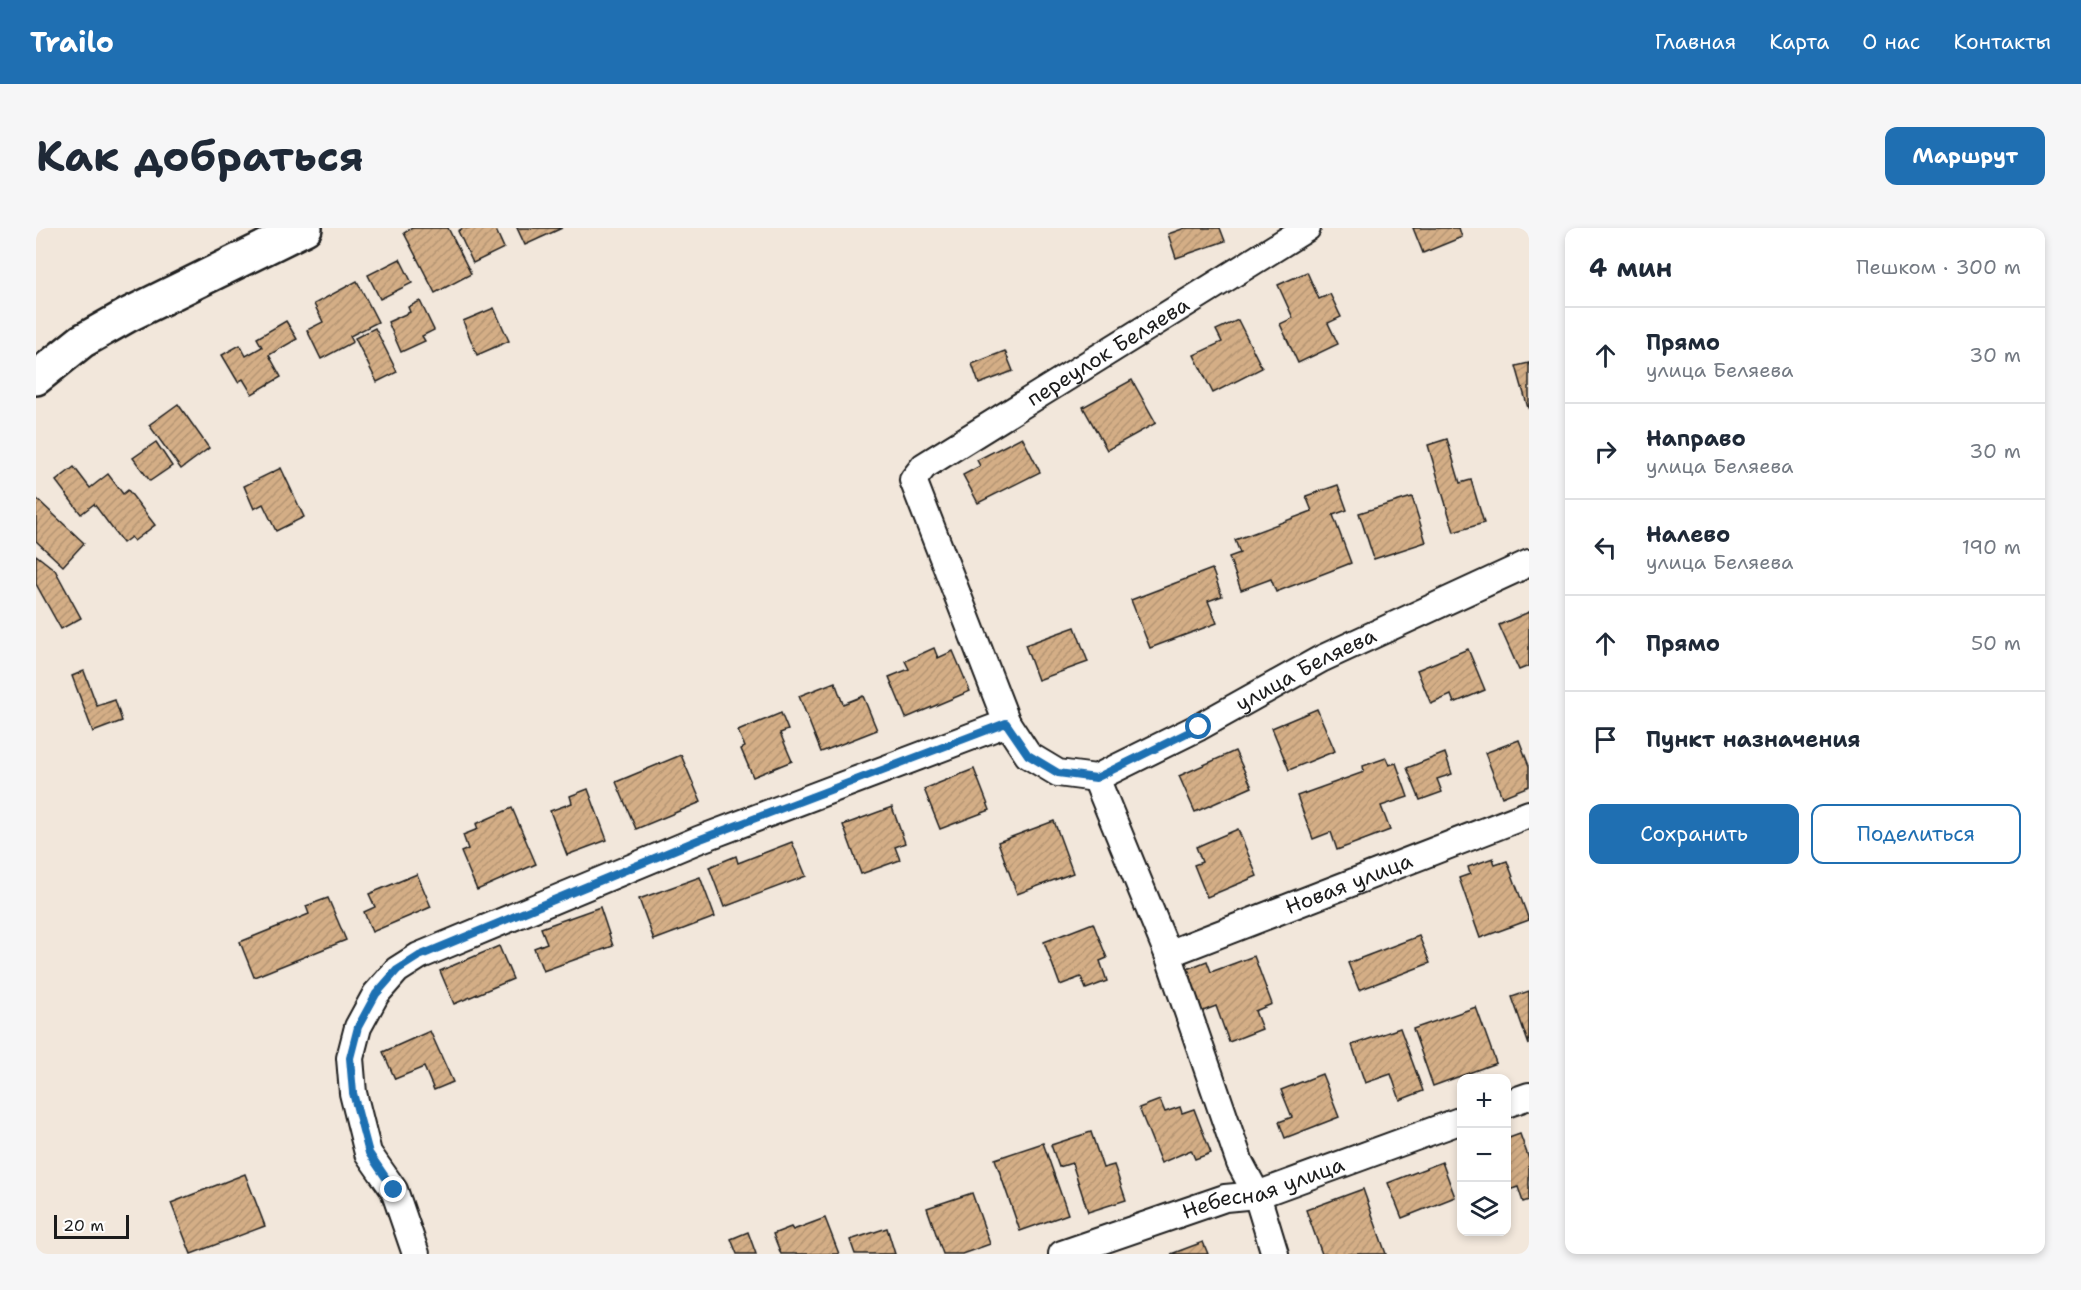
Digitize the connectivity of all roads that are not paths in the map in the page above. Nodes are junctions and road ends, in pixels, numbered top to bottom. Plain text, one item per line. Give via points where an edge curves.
1 (305, 228) edge
2 (1307, 228) edge
3 (36, 378) edge
4 (1529, 563) edge
5 (1006, 723) junction
6 (1096, 778) junction
7 (1529, 814) edge
8 (1168, 954) junction
9 (1529, 1096) edge
10 (1511, 1102) edge
11 (1457, 1121) edge
12 (1257, 1195) junction
13 (416, 1254) edge
14 (1062, 1254) edge
15 (1275, 1254) edge

1 - 3 street via 128,315 82,341
2 - 5 street, переулок Беляева via 924,466 913,480
4 - 6 street, улица Беляева via 1321,659 1199,727
5 - 6 street via 1028,755 1058,773
5 - 13 street via 698,840 419,956 397,970 376,994 358,1027 350,1058 353,1093 369,1153 394,1190
6 - 8 street
7 - 8 street, Новая улица
8 - 12 street via 1240,1163
9 - 10 street
11 - 12 street, Небесная улица
12 - 14 street, Небесная улица via 1225,1198
12 - 15 street

